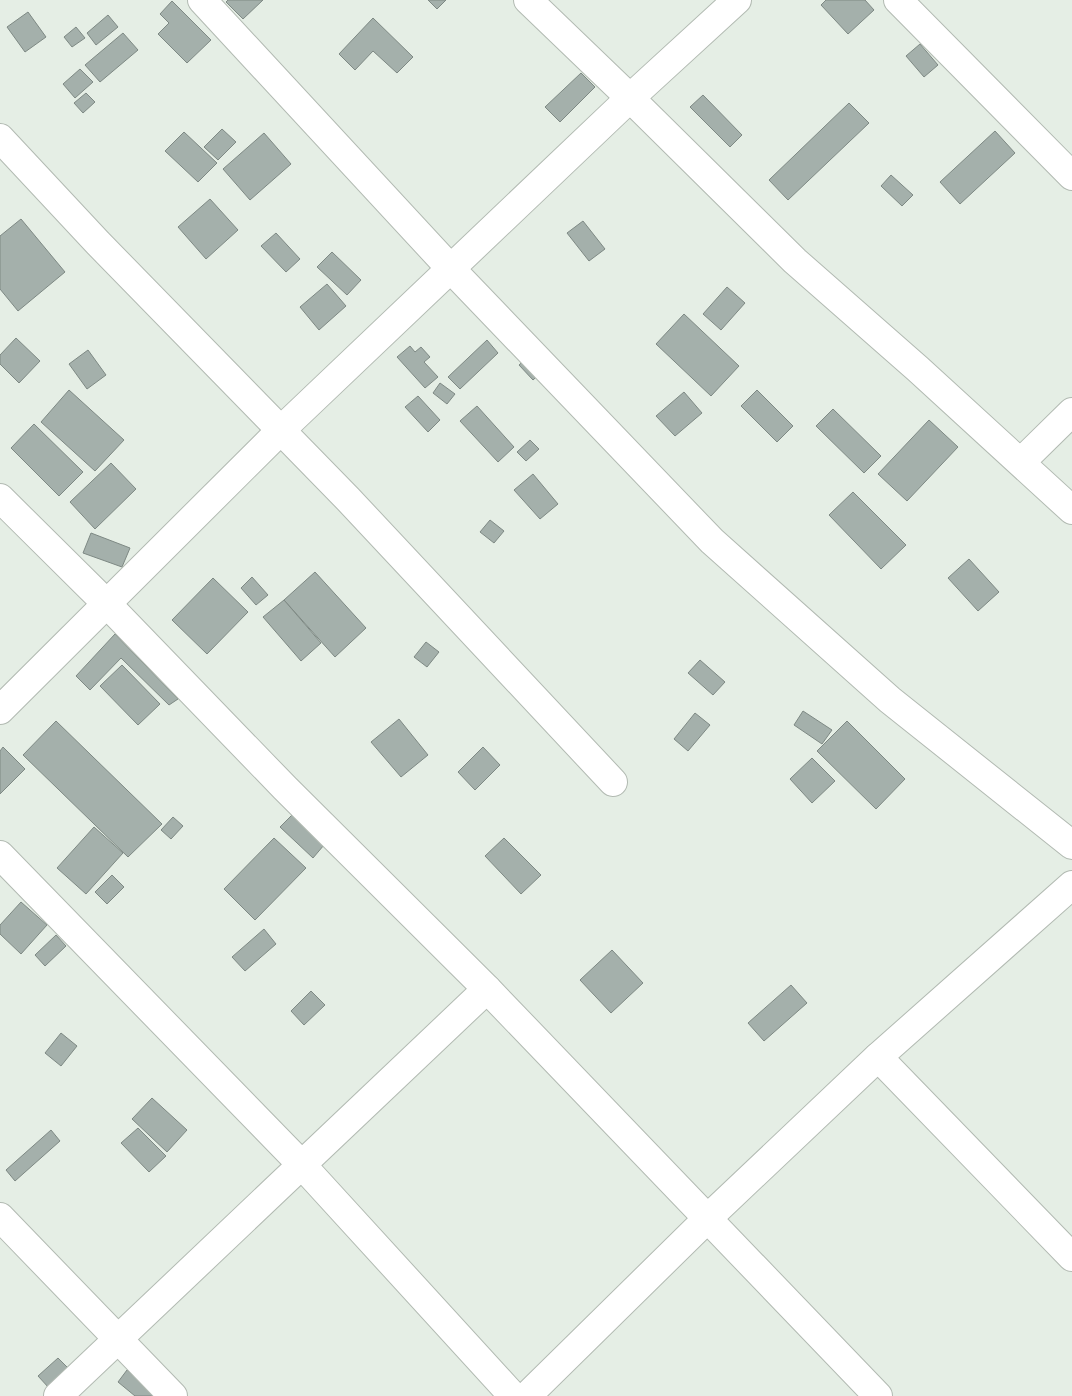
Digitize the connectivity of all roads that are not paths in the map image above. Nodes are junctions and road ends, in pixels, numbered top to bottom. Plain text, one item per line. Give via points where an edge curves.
1 (202, 0) edge
2 (528, 0) edge
3 (736, 0) edge
4 (898, 0) edge
5 (630, 98) junction
6 (0, 138) edge
7 (1072, 176) edge
8 (451, 269) junction
9 (1072, 412) edge
10 (281, 430) junction
11 (1021, 462) junction
12 (0, 498) edge
13 (1072, 510) edge
14 (108, 604) junction
15 (0, 710) edge
16 (613, 782) dead end
17 (1072, 845) edge
18 (0, 855) edge
19 (1069, 894) edge
20 (487, 989) junction
21 (878, 1058) junction
22 (301, 1164) junction
23 (0, 1217) edge
24 (708, 1218) junction
25 (1072, 1257) edge
26 (118, 1340) junction
27 (58, 1396) edge
28 (173, 1396) edge
29 (513, 1396) edge
30 (527, 1396) edge
31 (878, 1396) edge

1 - 8 street
2 - 5 street
3 - 5 street
4 - 7 street
5 - 8 street
5 - 11 street via 795,261
6 - 10 street
8 - 10 street
8 - 17 street via 712,541 890,700
9 - 11 street
10 - 14 street
10 - 16 street
11 - 13 street
12 - 14 street
14 - 15 street
14 - 20 street via 292,795
18 - 22 street
19 - 21 street
20 - 22 street
20 - 24 street
21 - 24 street
21 - 25 street
22 - 26 street
22 - 29 street
23 - 26 street
24 - 30 street
24 - 31 street
26 - 27 street
26 - 28 street

